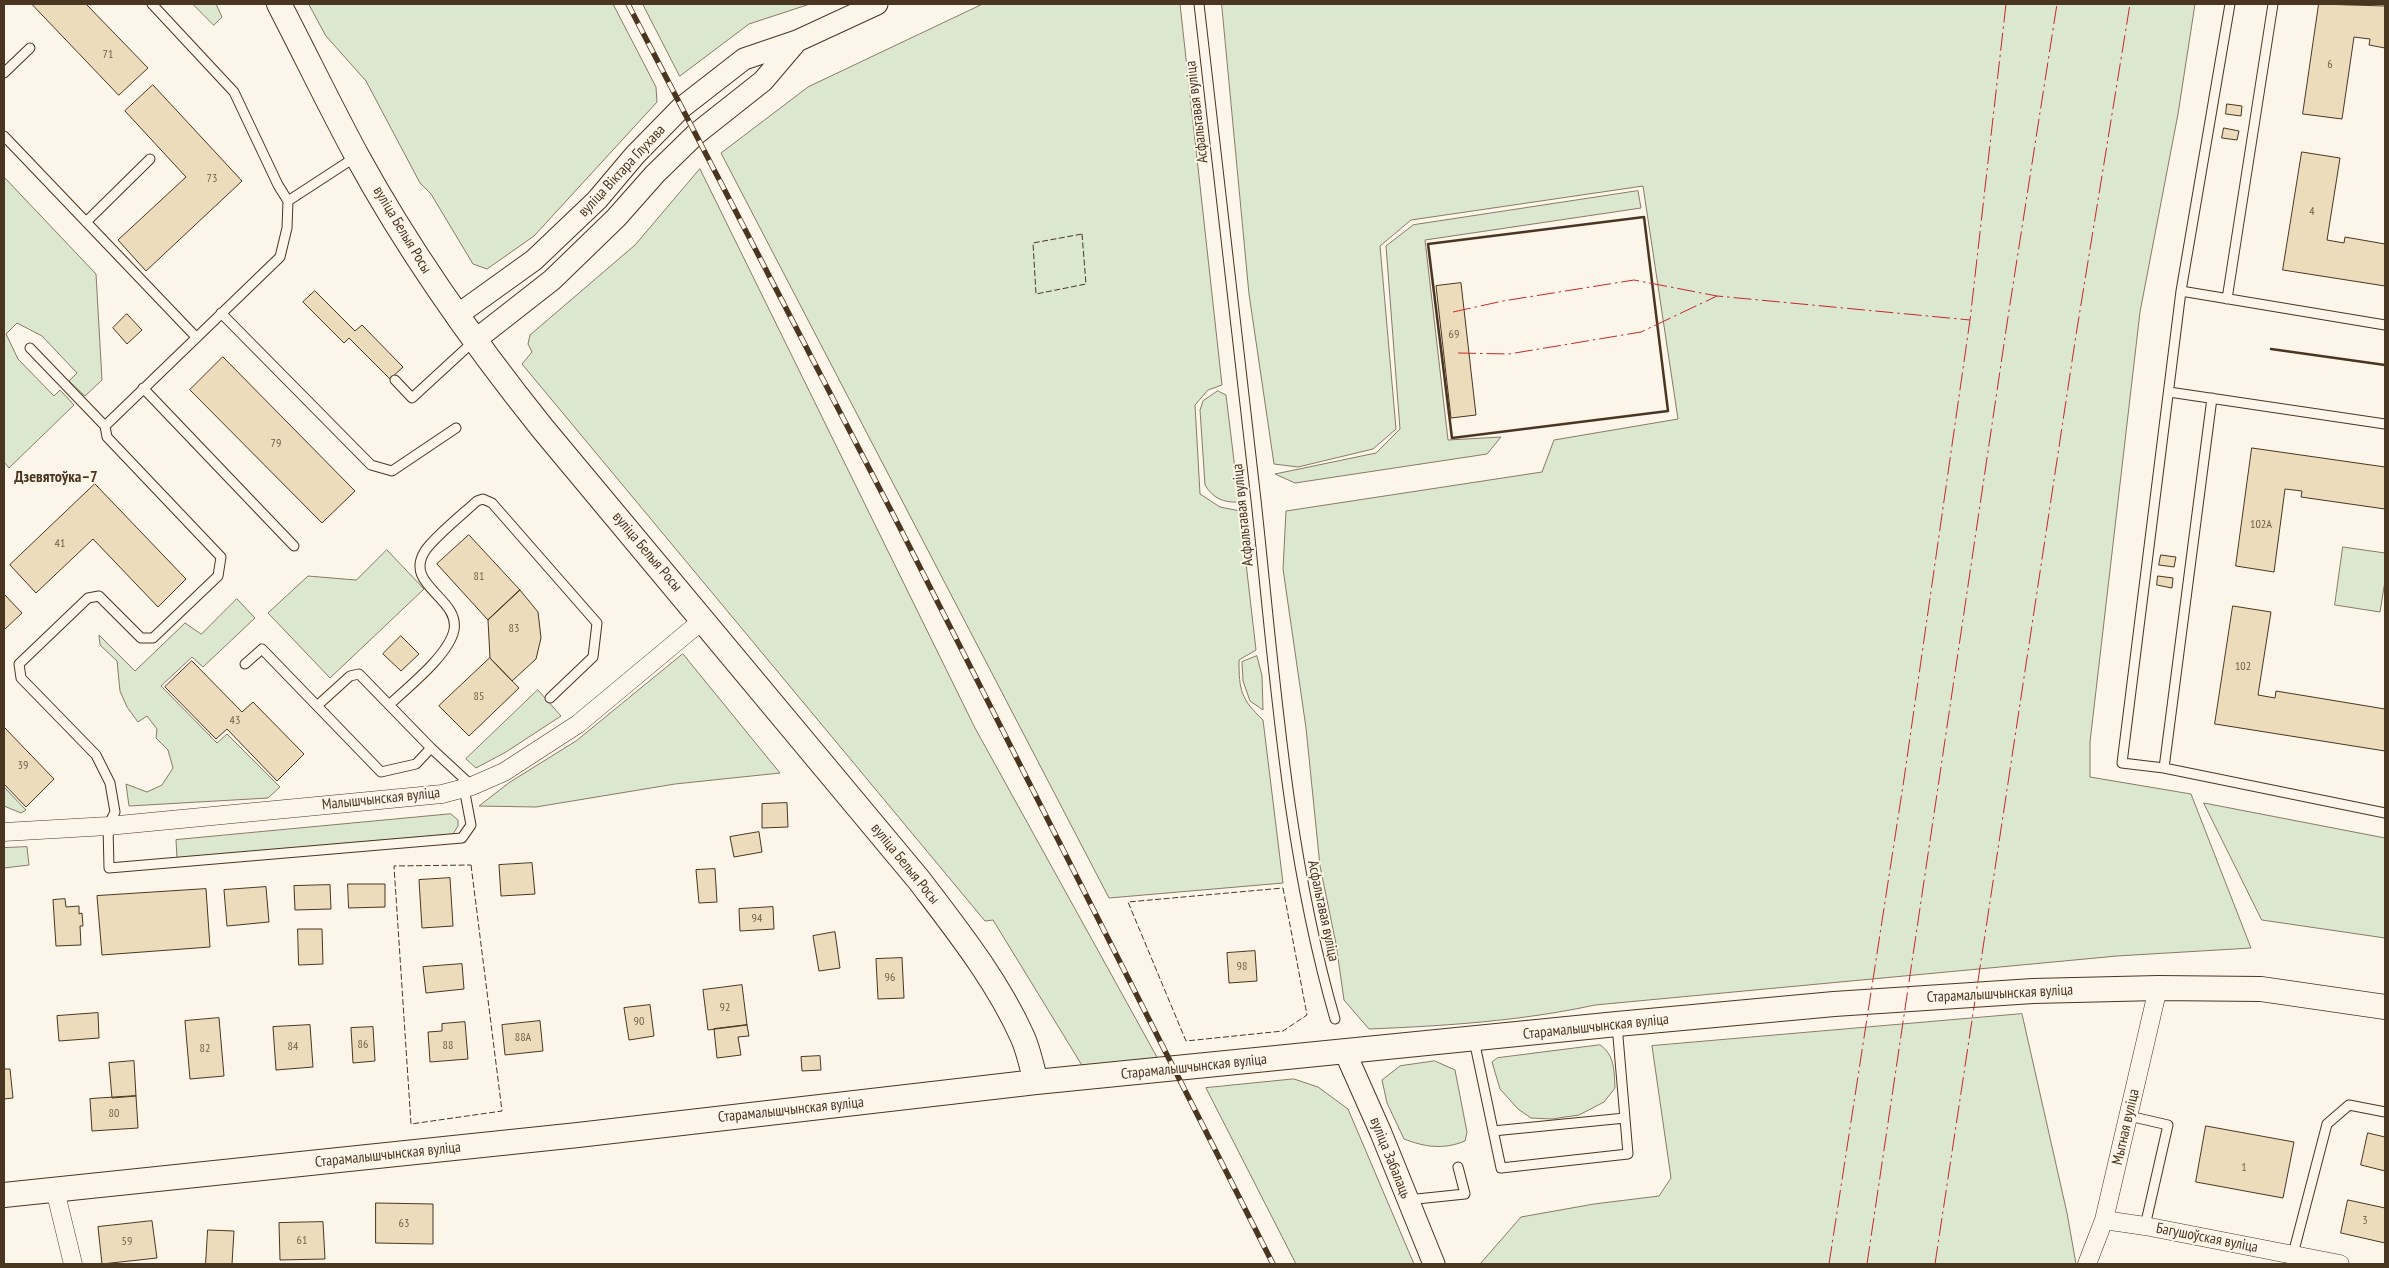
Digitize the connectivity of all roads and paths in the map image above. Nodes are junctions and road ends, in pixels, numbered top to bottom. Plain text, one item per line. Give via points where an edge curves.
1 (152, 4) edge
2 (278, 4) edge
3 (876, 4) edge
4 (1199, 4) edge
5 (2230, 4) edge
6 (2273, 4) edge
7 (798, 41) junction
8 (30, 48) dead end
9 (4, 73) edge
10 (4, 136) edge
11 (357, 156) junction
12 (150, 159) dead end
13 (288, 201) junction
14 (86, 222) junction
15 (2181, 291) junction
16 (2227, 299) junction
17 (222, 313) junction
18 (456, 316) junction
19 (2385, 324) edge
20 (196, 337) junction
21 (474, 341) junction
22 (30, 348) dead end
23 (395, 380) dead end
24 (143, 388) junction
25 (2168, 392) junction
26 (2212, 398) junction
27 (2385, 424) edge
28 (105, 426) junction
29 (456, 428) dead end
30 (294, 546) dead end
31 (704, 619) junction
32 (246, 664) dead end
33 (550, 698) dead end
34 (390, 705) junction
35 (318, 706) junction
36 (431, 748) junction
37 (2164, 768) junction
38 (468, 787) junction
39 (2385, 812) edge
40 (108, 826) junction
41 (4, 832) edge
42 (2158, 988) junction
43 (2385, 1007) edge
44 (1335, 1019) dead end
45 (1617, 1024) junction
46 (1474, 1040) junction
47 (1345, 1052) junction
48 (1036, 1082) junction
49 (2385, 1112) edge
50 (2129, 1116) junction
51 (1625, 1118) junction
52 (1493, 1131) junction
53 (1458, 1168) dead end
54 (55, 1190) junction
55 (4, 1195) edge
56 (1407, 1200) junction
57 (2104, 1220) junction
58 (2145, 1226) junction
59 (2293, 1254) junction
60 (73, 1264) edge
61 (1434, 1264) edge
62 (2087, 1264) edge
63 (2340, 1264) edge

1 - 13 lane via 234,92
2 - 11 main road, вуліца Белыя Росы
3 - 7 street, вуліца Віктара Глухава
4 - 44 lane, Асфальтавая вуліца via 1277,705 1298,861
5 - 15 lane
6 - 16 lane
7 - 18 street, вуліца Віктара Глухава via 744,60 681,108 597,200 534,260
7 - 21 street, вуліца Віктара Глухава via 763,81 696,134 552,280
8 - 9 lane
10 - 14 lane
11 - 13 lane
11 - 18 main road, вуліца Белыя Росы via 420,263
12 - 14 lane
13 - 17 lane via 287,228 280,256
14 - 20 lane
15 - 16 lane
15 - 25 lane
16 - 19 lane
17 - 20 lane
17 - 29 lane via 371,465 392,471
18 - 21 main road, вуліца Белыя Росы
20 - 24 lane
21 - 23 lane via 412,398
21 - 31 main road, вуліца Белыя Росы via 543,429
22 - 28 lane
24 - 28 lane
24 - 30 lane
25 - 26 lane
25 - 37 lane via 2122,763
26 - 27 lane
26 - 37 lane
28 - 40 lane via 107,437 221,557 218,576 153,638 140,638 99,596 88,598 19,664 21,678 96,755 110,783 115,812
31 - 38 street, Малышчынская вуліца via 578,724 504,772
31 - 48 main road, вуліца Белыя Росы via 968,944 1024,1040
32 - 35 lane via 262,648
33 - 34 lane via 593,657 597,623 492,503 483,499 477,500 424,551 420,573 452,610 454,630 447,648
34 - 35 lane via 359,674 350,676
34 - 36 lane
35 - 36 lane via 381,772 416,764
36 - 38 lane
37 - 39 lane
38 - 40 street, Малышчынская вуліца via 442,794
38 - 40 lane via 471,825 462,838 109,868
40 - 41 street, Малышчынская вуліца
42 - 43 main road, Старамалышчынская вуліца via 2261,989
42 - 45 main road, Старамалышчынская вуліца via 2008,992
42 - 50 street, Мытная вуліца
45 - 46 main road, Старамалышчынская вуліца
45 - 51 lane
46 - 47 main road, Старамалышчынская вуліца
46 - 52 lane
47 - 48 main road, Старамалышчынская вуліца
47 - 56 street, вуліца Забалаць
48 - 54 main road, Старамалышчынская вуліца via 588,1134
49 - 59 lane via 2349,1106 2327,1124
50 - 57 street, Мытная вуліца
50 - 58 lane via 2168,1125
51 - 52 lane
51 - 52 lane via 1628,1154 1501,1168
53 - 56 lane via 1465,1194
54 - 55 main road, Старамалышчынская вуліца
54 - 60 street
56 - 61 street, вуліца Забалаць
57 - 58 street, Багушоўская вуліца
57 - 62 street, Мытная вуліца
58 - 59 street, Багушоўская вуліца
59 - 63 street, Багушоўская вуліца

